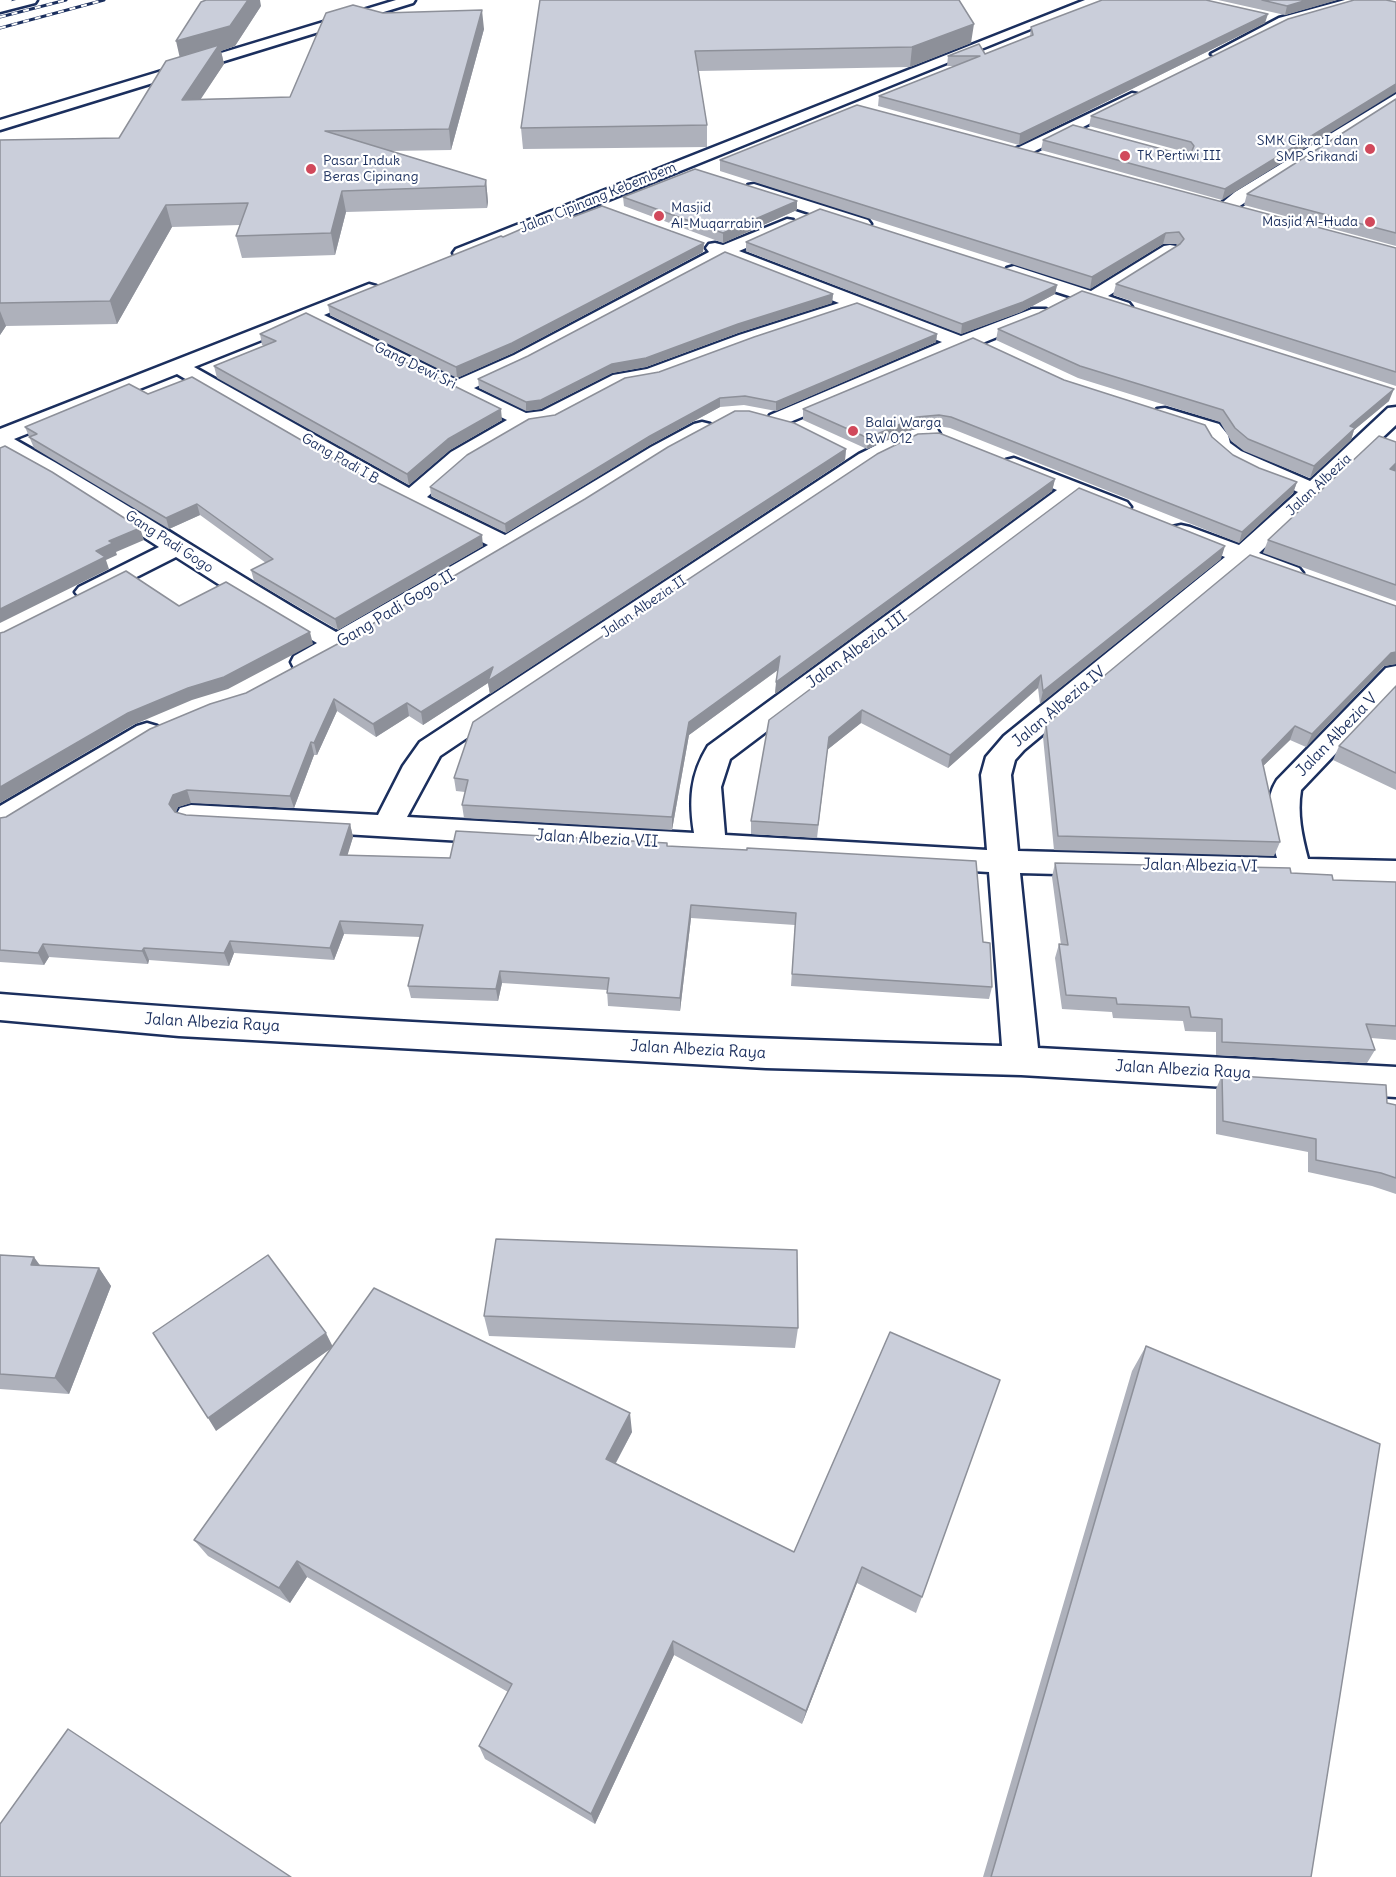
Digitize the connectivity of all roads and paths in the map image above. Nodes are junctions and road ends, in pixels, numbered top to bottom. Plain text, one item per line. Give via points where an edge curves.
1 (6, 0) edge
2 (31, 0) edge
3 (409, 0) edge
4 (1096, 0) edge
5 (1359, 0) edge
6 (0, 1) edge
7 (0, 8) edge
8 (1261, 16) edge
9 (1284, 21) junction
10 (1206, 60) edge
11 (1143, 91) edge
12 (1396, 98) edge
13 (839, 103) junction
14 (862, 109) edge
15 (0, 125) edge
16 (1069, 128) junction
17 (1092, 134) edge
18 (1044, 158) edge
19 (681, 166) junction
20 (712, 176) edge
21 (734, 183) edge
22 (589, 202) junction
23 (611, 210) edge
24 (818, 210) junction
25 (1249, 214) edge
26 (875, 228) edge
27 (695, 241) edge
28 (1170, 250) edge
29 (724, 251) junction
30 (448, 258) edge
31 (999, 268) edge
32 (383, 284) edge
33 (1085, 296) junction
34 (857, 303) junction
35 (1137, 312) edge
36 (307, 314) junction
37 (966, 341) junction
38 (995, 350) edge
39 (177, 366) junction
40 (458, 387) junction
41 (1150, 409) edge
42 (1396, 413) edge
43 (719, 419) edge
44 (522, 420) junction
45 (807, 433) edge
46 (946, 437) edge
47 (0, 438) edge
48 (996, 458) edge
49 (1073, 489) junction
50 (1313, 490) junction
51 (411, 499) junction
52 (506, 545) junction
53 (176, 548) junction
54 (1242, 556) junction
55 (1308, 580) edge
56 (62, 605) edge
57 (338, 644) junction
58 (1396, 674) edge
59 (279, 676) edge
60 (174, 721) edge
61 (13, 798) edge
62 (191, 815) edge
63 (0, 820) edge
64 (387, 827) junction
65 (711, 845) junction
66 (1004, 862) junction
67 (1296, 868) junction
68 (1396, 872) edge
69 (0, 1007) edge
70 (1021, 1060) junction
71 (1396, 1082) edge

1 - 6 street
2 - 7 street
3 - 15 street
4 - 13 street, Jalan Cipinang Kebembem
5 - 9 street
8 - 9 street
9 - 10 street
11 - 16 street
12 - 25 street via 1220,206
13 - 14 street
13 - 19 street, Jalan Cipinang Kebembem
16 - 17 street
16 - 18 street via 1016,150
19 - 20 street
19 - 22 street, Jalan Cipinang Kebembem
21 - 24 street
22 - 23 street
22 - 30 street, Jalan Cipinang Kebembem
24 - 26 street
24 - 29 street
27 - 29 street
28 - 33 street
29 - 34 street
29 - 40 street via 521,359
31 - 33 street
32 - 36 street
33 - 35 street
33 - 37 street
34 - 37 street
34 - 44 street via 651,375 620,380 547,417
36 - 39 street
36 - 40 street, Gang Dewi Sri
37 - 38 street
37 - 45 street via 768,418
39 - 47 street
39 - 51 street, Gang Padi I B
40 - 44 street, Gang Dewi Sri
41 - 50 street via 1210,429 1220,446 1233,456
42 - 50 street, Jalan Albezia
43 - 52 street, Gang Padi Gogo II
44 - 51 street via 459,457
46 - 64 street, Jalan Albezia II via 912,437 857,455 430,749
47 - 53 street, Gang Padi Gogo
48 - 49 street
49 - 54 street
49 - 65 street, Jalan Albezia III via 718,753 708,771 704,792
50 - 54 street, Jalan Albezia
51 - 52 street, Gang Padi I B
52 - 57 street, Gang Padi Gogo II
53 - 56 street
53 - 57 street, Gang Padi Gogo
54 - 55 street
54 - 66 street, Jalan Albezia IV via 1014,743 1001,758 996,775
57 - 59 street, Gang Padi Gogo II
58 - 67 street, Jalan Albezia V via 1287,787 1282,804 1287,841
60 - 61 street
61 - 63 street
62 - 64 street, Jalan Albezia VII
64 - 65 street, Jalan Albezia VII
65 - 66 street, Jalan Albezia VII
66 - 67 street, Jalan Albezia VI
66 - 70 street, Jalan Albezia IV
67 - 68 street, Jalan Albezia VI
69 - 70 street, Jalan Albezia Raya via 179,1022 754,1054
70 - 71 street, Jalan Albezia Raya

